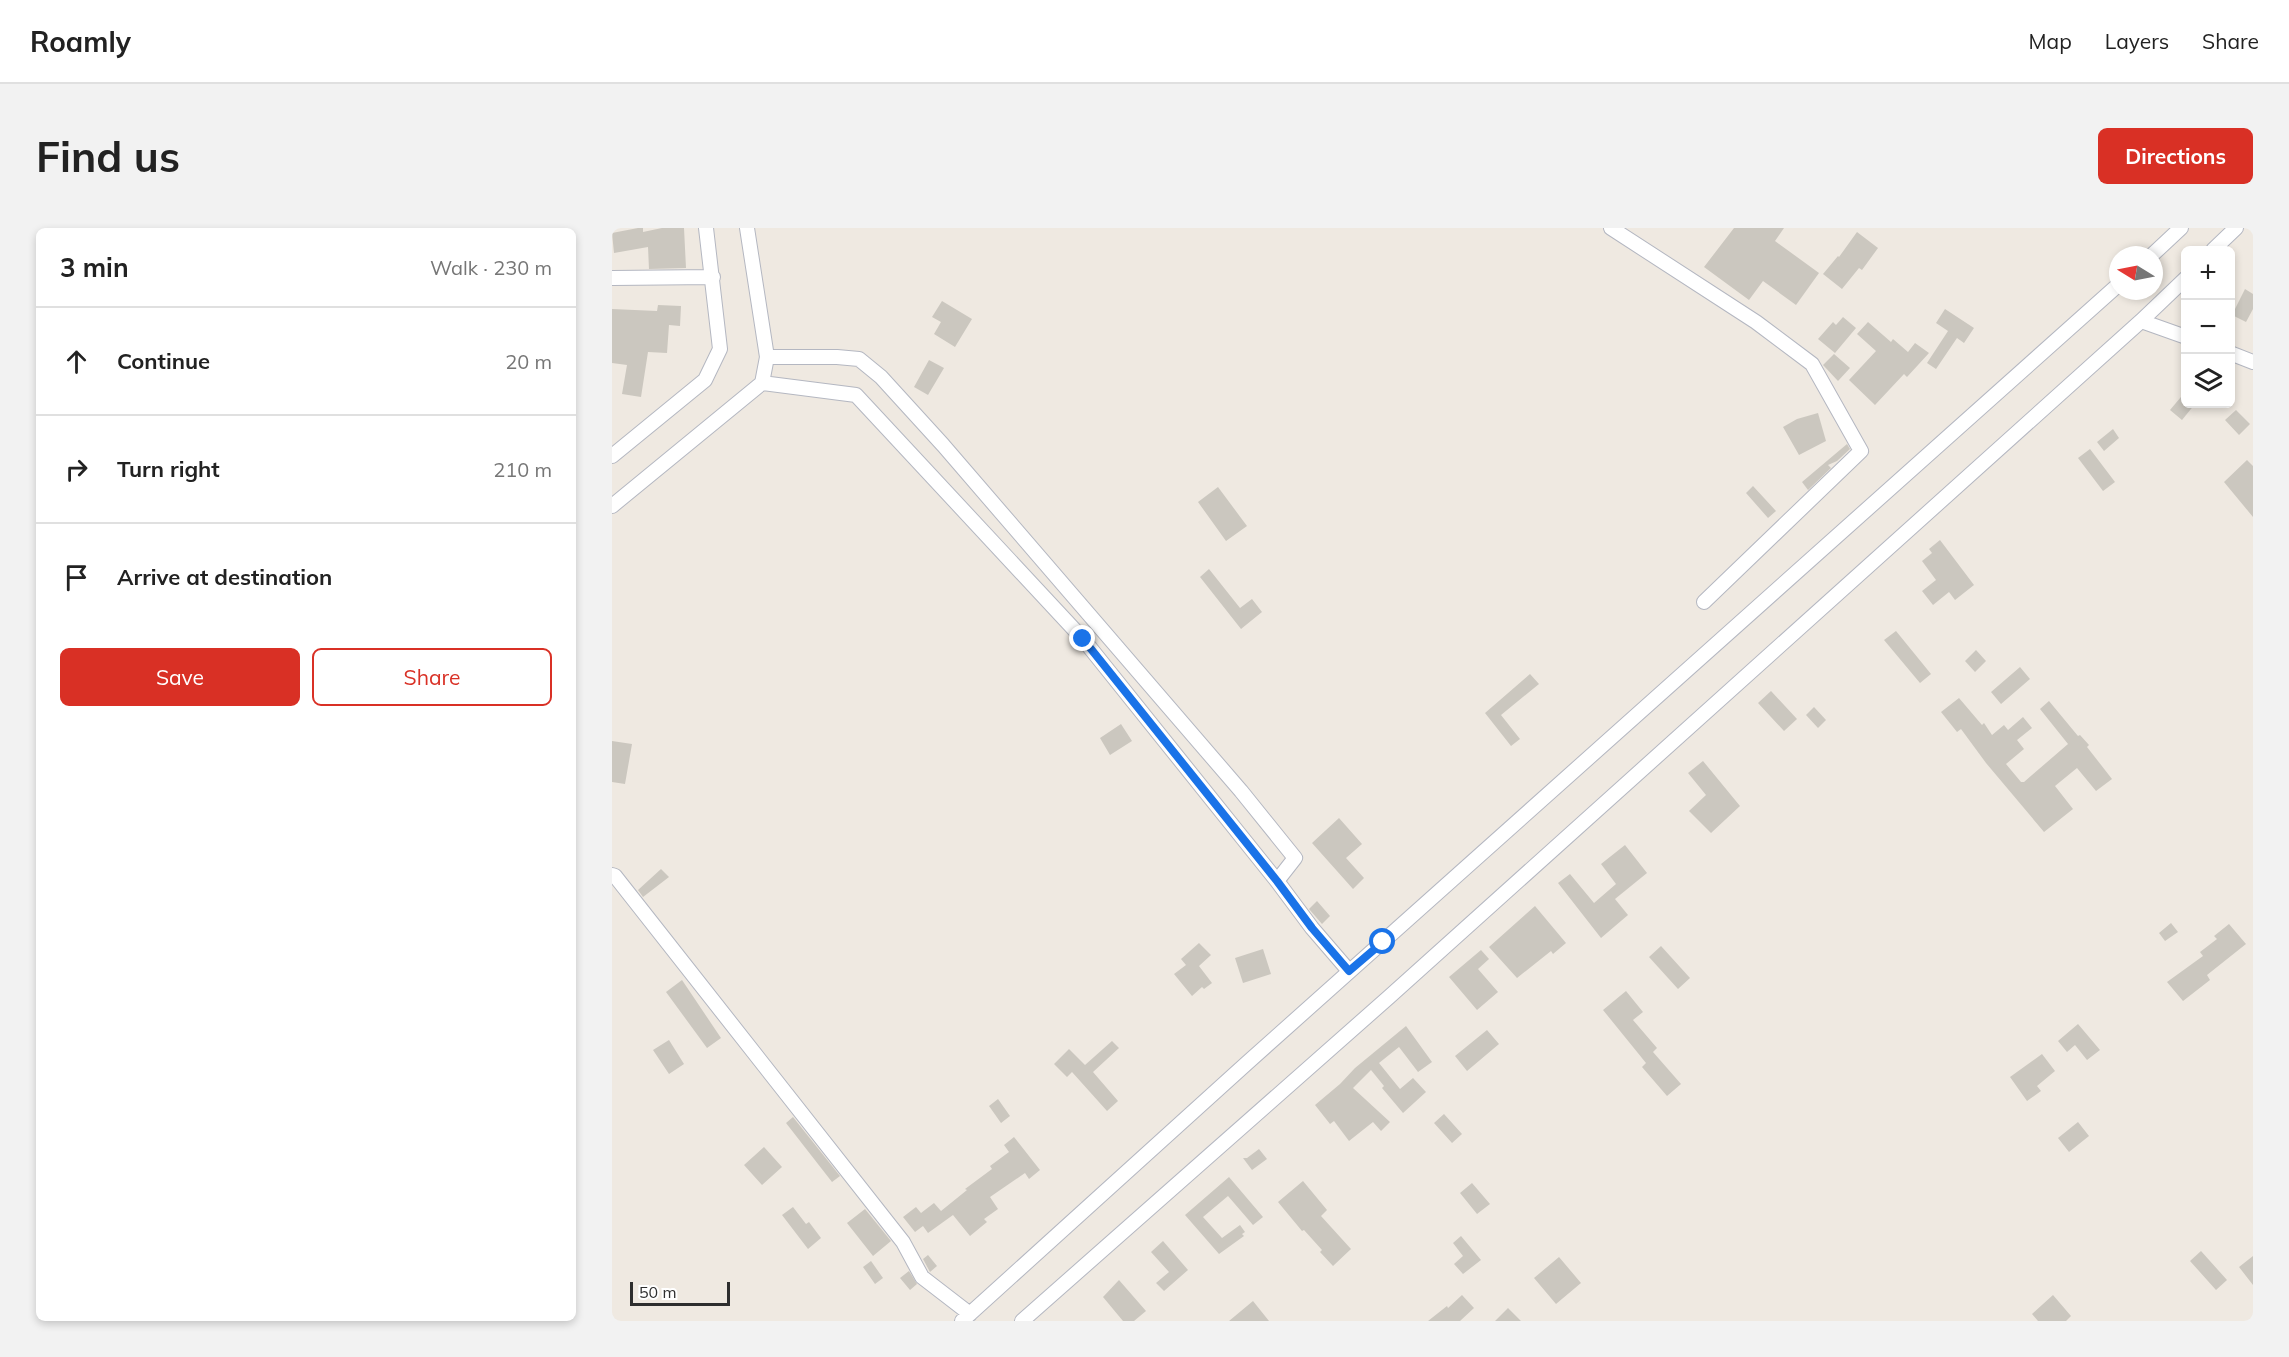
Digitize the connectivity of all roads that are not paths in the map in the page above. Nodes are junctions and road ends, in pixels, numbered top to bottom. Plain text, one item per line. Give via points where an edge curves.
1 (706, 228) edge
2 (747, 228) edge
3 (1611, 228) edge
4 (2181, 228) edge
5 (2236, 228) edge
6 (2162, 246) edge
7 (2217, 246) edge
8 (713, 277) junction
9 (612, 278) edge
10 (2181, 283) edge
11 (2109, 293) edge
12 (2141, 321) junction
13 (2181, 335) edge
14 (2233, 354) edge
15 (767, 357) junction
16 (2253, 362) edge
17 (762, 383) junction
18 (612, 456) edge
19 (612, 506) edge
20 (1704, 602) dead end
21 (612, 874) edge
22 (1277, 881) junction
23 (1349, 971) junction
24 (966, 1318) edge
25 (1022, 1321) edge

1 - 8 street
2 - 15 street
3 - 20 street via 1756,322 1812,364 1861,451
4 - 6 street
5 - 7 street
8 - 9 street
8 - 18 street via 720,349 705,380
10 - 12 street
11 - 23 street
12 - 13 street
12 - 25 street
14 - 16 street
15 - 17 street
15 - 22 street via 859,359 881,377 1295,858
17 - 19 street
17 - 22 street via 856,395 1083,639
21 - 24 street via 903,1242 922,1277
22 - 23 street
23 - 24 street

